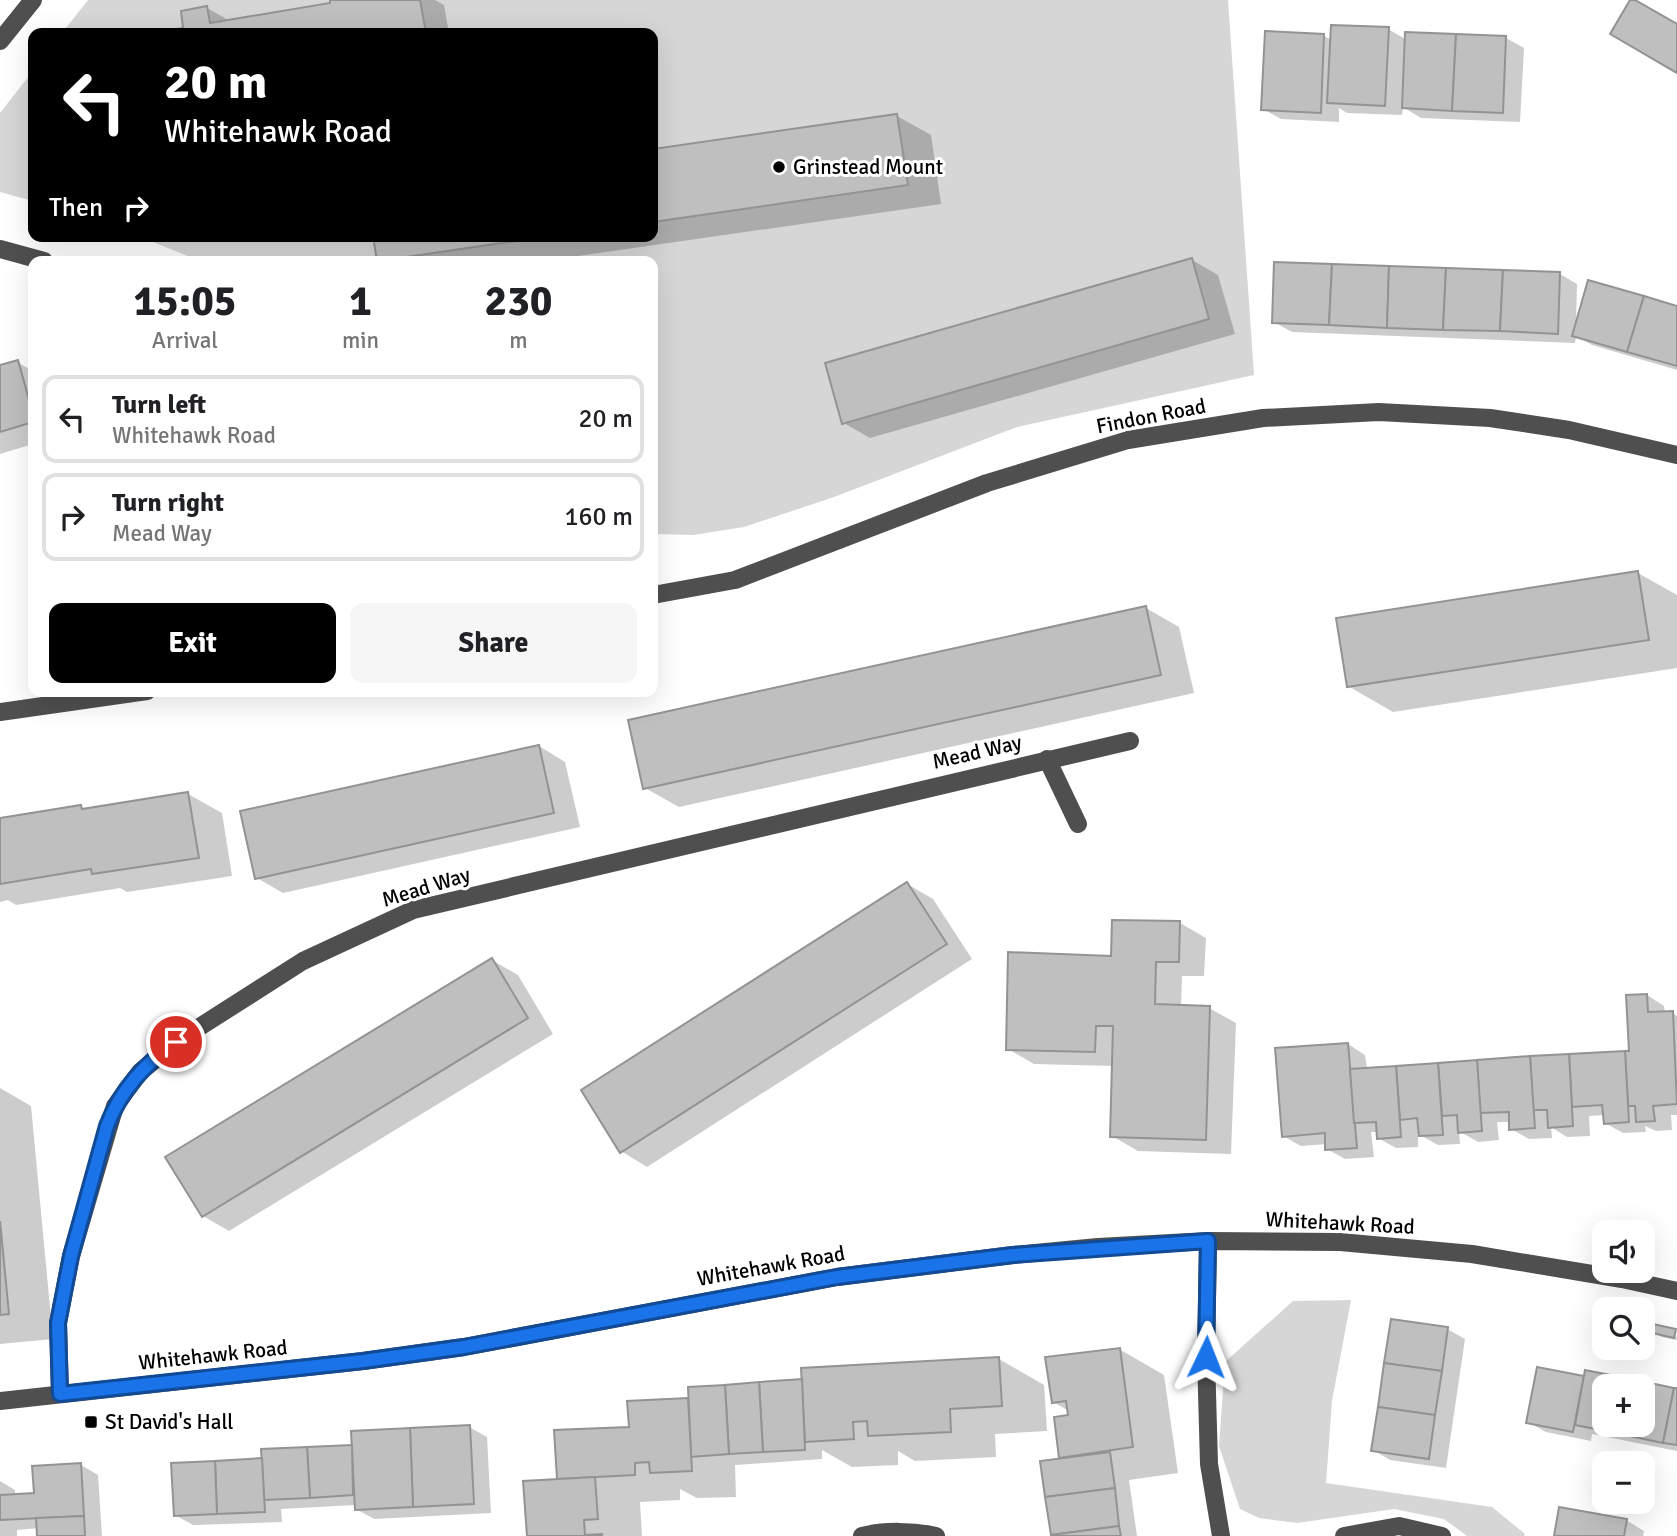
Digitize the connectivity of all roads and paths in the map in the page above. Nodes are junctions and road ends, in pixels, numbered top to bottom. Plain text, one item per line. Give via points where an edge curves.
1 (33, 0) edge
2 (0, 41) edge
3 (0, 248) edge
4 (28, 256) edge
5 (1677, 455) edge
6 (658, 594) edge
7 (104, 697) edge
8 (0, 712) edge
9 (1130, 741) dead end
10 (1047, 759) junction
11 (1078, 824) dead end
12 (1208, 1241) junction
13 (1677, 1291) edge
14 (60, 1394) junction
15 (0, 1401) edge
16 (862, 1536) edge
17 (936, 1536) edge
18 (1221, 1536) edge
19 (1344, 1536) edge
20 (1443, 1536) edge

1 - 2 street
3 - 4 street
5 - 6 street, Findon Road via 1569,430 1490,418 1379,412 1263,418 1128,440 987,483 735,580
7 - 8 street
9 - 10 street, Mead Way
10 - 11 street, Mead Way
10 - 14 street, Mead Way via 413,910 303,961 185,1036 141,1072 115,1106 107,1126 71,1256 58,1323
12 - 13 street, Whitehawk Road via 1340,1242 1472,1254
12 - 14 street, Whitehawk Road via 1013,1255 837,1277 464,1347
12 - 18 street via 1209,1464
14 - 15 street, Whitehawk Road
16 - 17 street
19 - 20 street via 1399,1526

